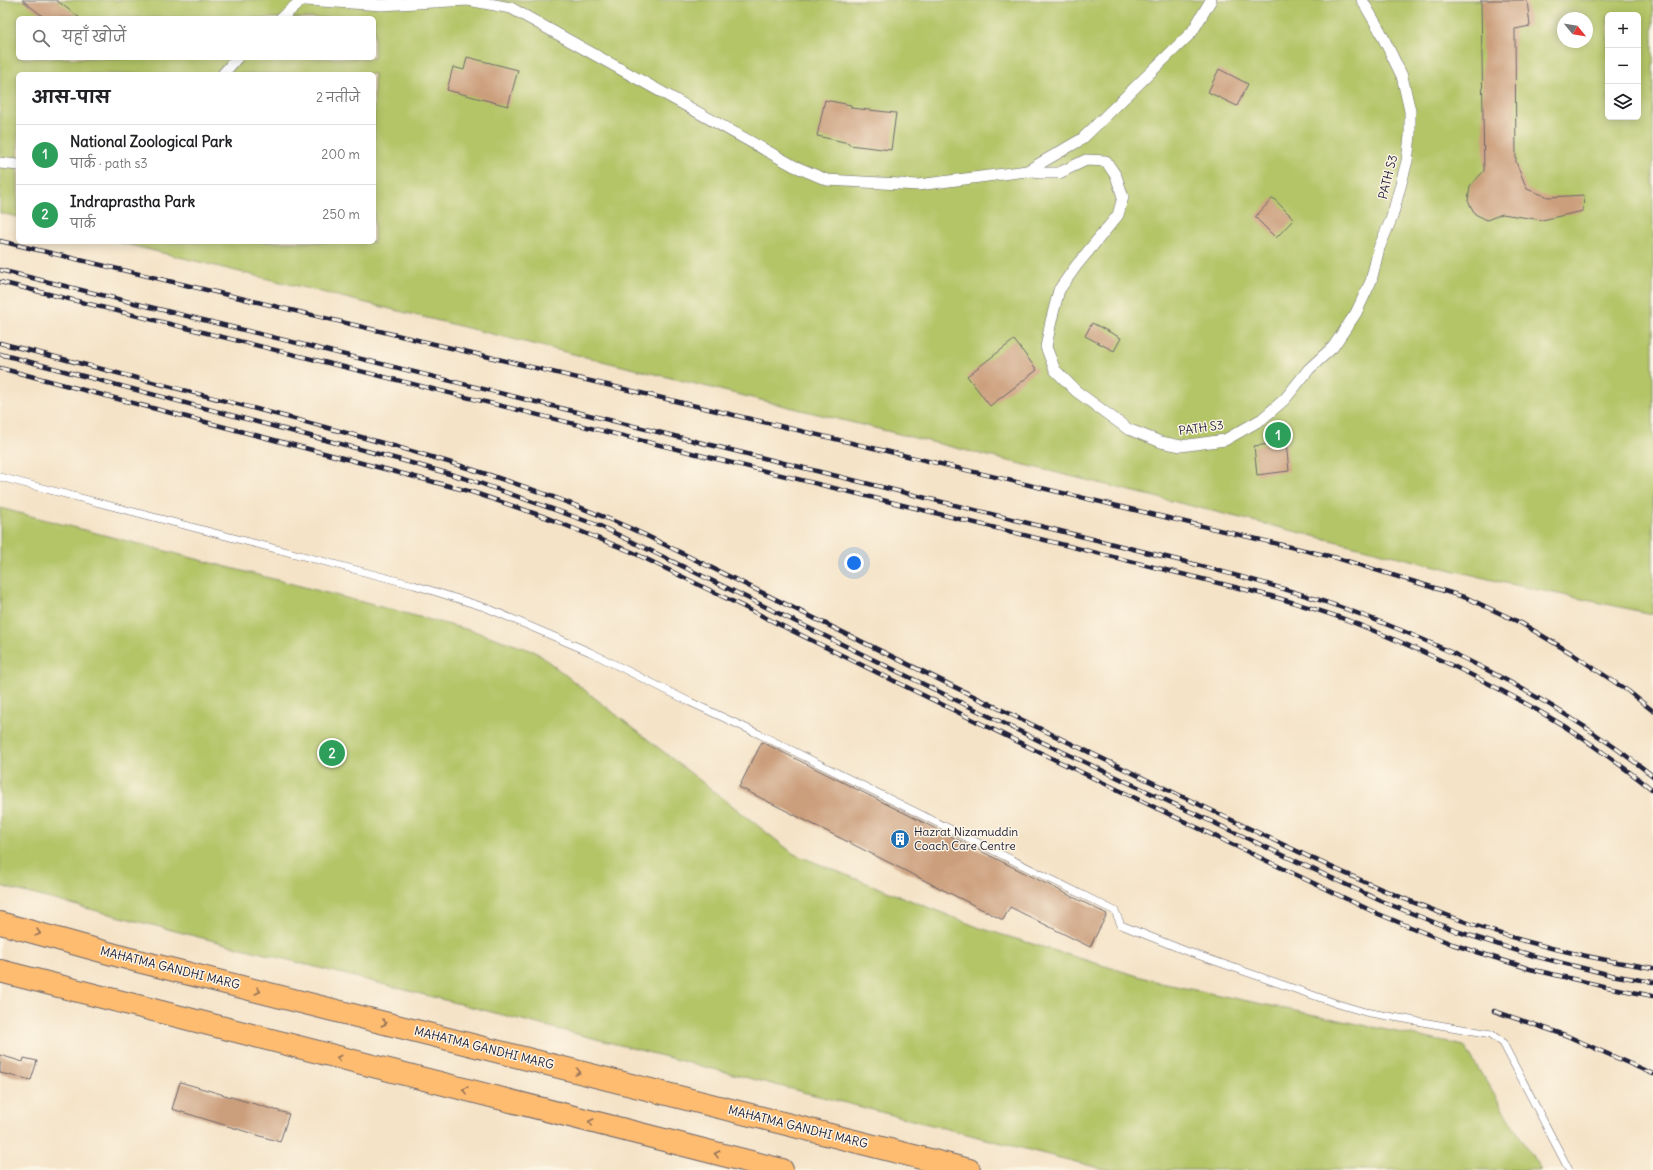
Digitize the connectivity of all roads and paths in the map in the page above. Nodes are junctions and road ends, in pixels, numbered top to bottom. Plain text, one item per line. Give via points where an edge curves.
1 (302, 0) edge
2 (305, 0) edge
3 (1211, 0) edge
4 (1362, 0) edge
5 (429, 1) edge
6 (283, 16) edge
7 (235, 60) edge
8 (225, 72) edge
9 (0, 163) edge
10 (16, 165) edge
11 (1027, 171) junction
12 (0, 477) edge
13 (0, 923) edge
14 (0, 971) edge
15 (782, 1170) edge
16 (969, 1170) edge
17 (1569, 1170) edge

1 - 6 street
2 - 5 street via 382,5
3 - 11 street via 1192,32 1082,139
4 - 11 street, PATH S3 via 1402,76 1410,112 1406,161 1392,217 1379,248 1371,281 1356,313 1333,347 1262,420 1225,440 1180,446 1161,442 1128,428 1076,391 1055,370 1046,347 1059,290 1118,215 1123,197 1116,176 1106,161 1086,160 1059,173
5 - 11 street via 468,0 511,8 794,166 827,180 918,184
7 - 8 street
9 - 10 street
12 - 17 lane via 414,585 487,608 590,652 1115,911 1121,925 1186,951 1365,1012 1491,1034 1503,1043
13 -> 16 highway, MAHATMA GANDHI MARG
15 -> 14 highway

